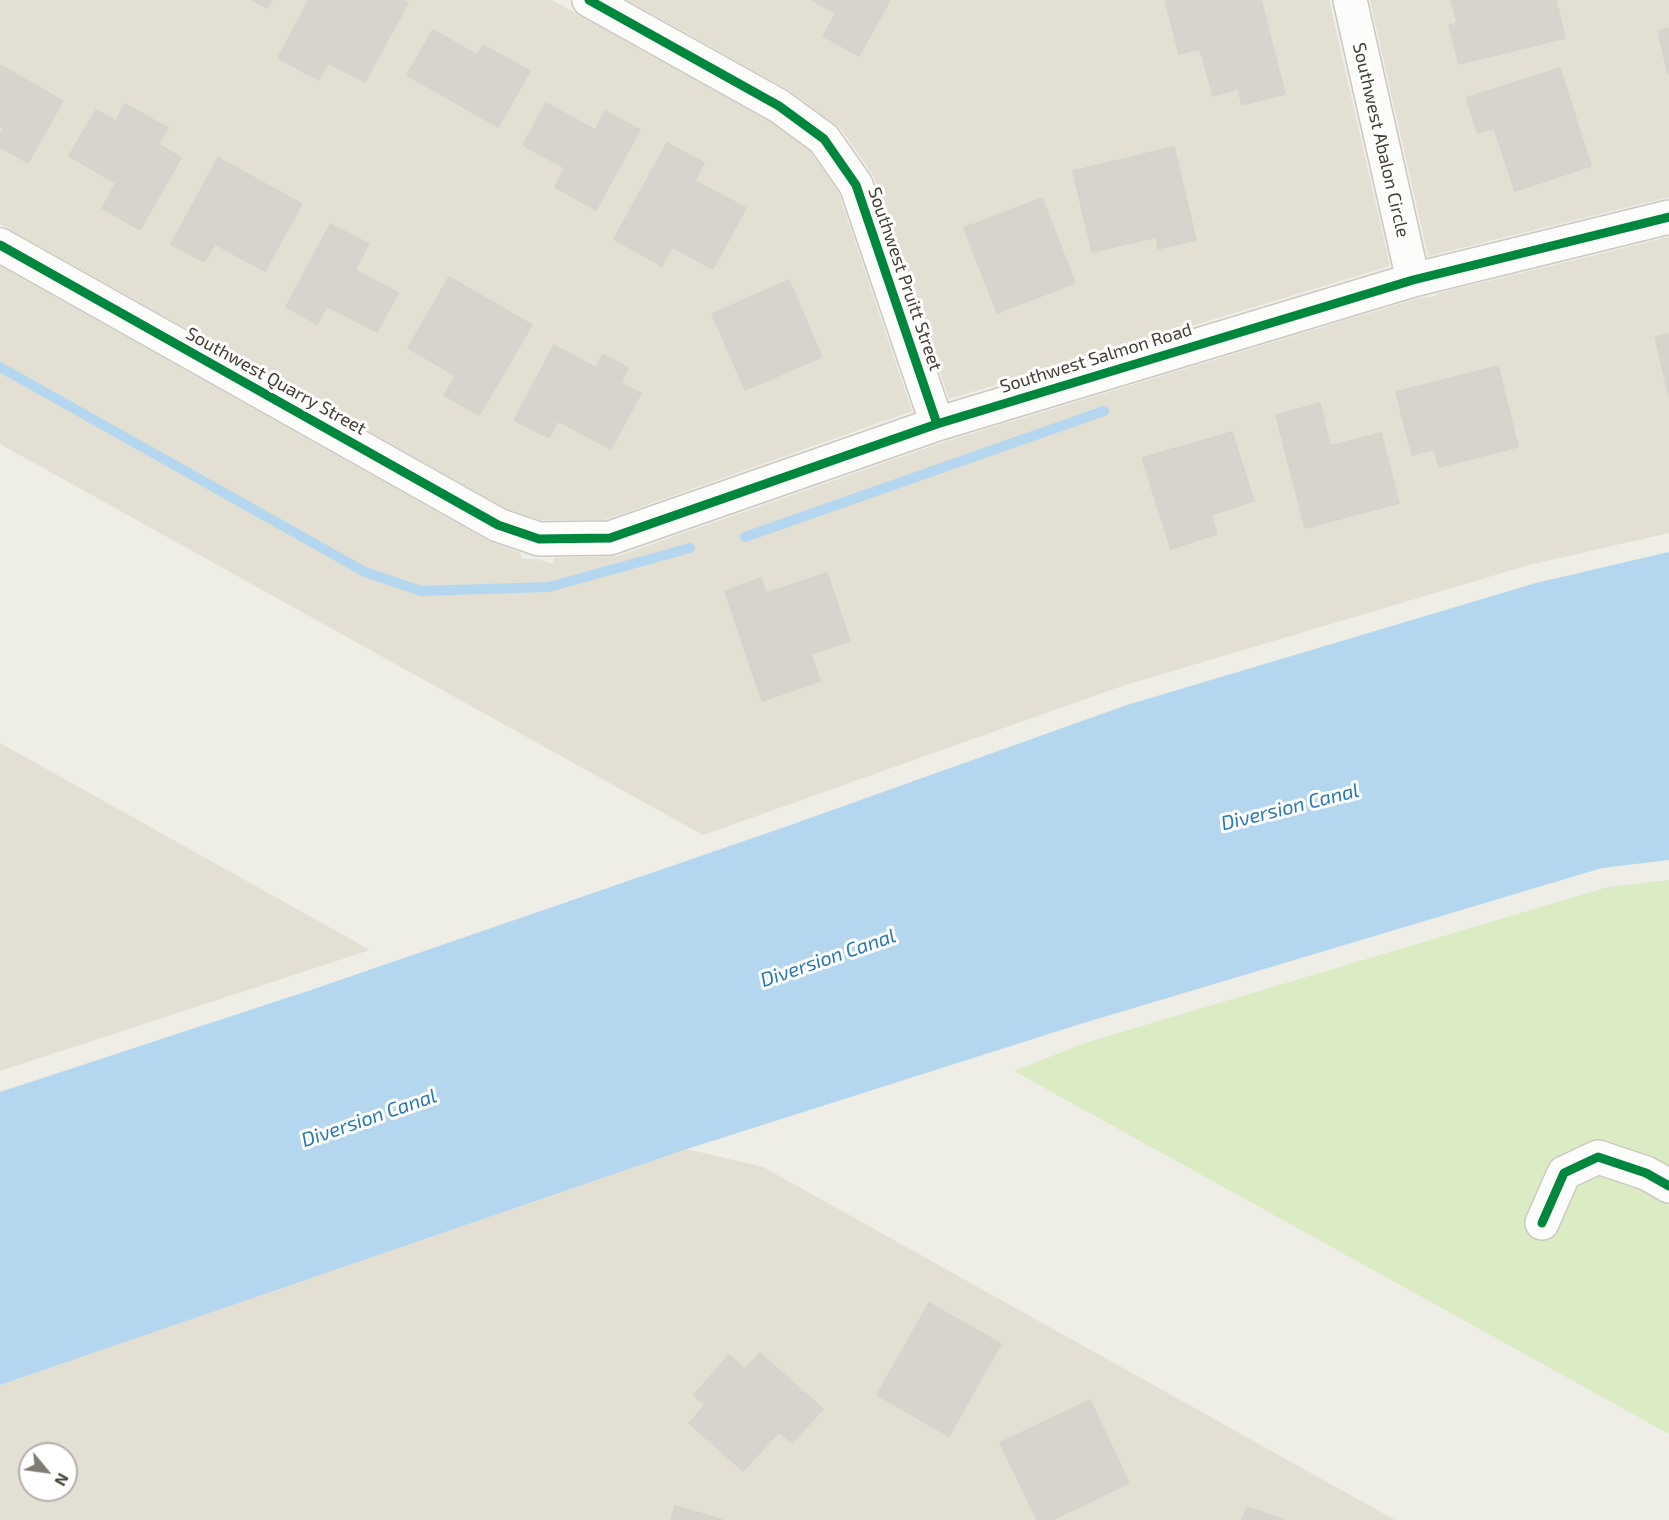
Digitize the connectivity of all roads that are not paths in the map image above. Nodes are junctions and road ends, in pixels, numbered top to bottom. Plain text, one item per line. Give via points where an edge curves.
1 (589, 0) edge
2 (1350, 0) edge
3 (1669, 217) edge
4 (0, 245) edge
5 (1413, 280) junction
6 (937, 424) junction
7 (539, 540) joint
8 (1669, 1186) edge
9 (1542, 1223) dead end

1 - 6 street, Southwest Pruitt Street via 779,106 824,139 856,185
2 - 5 street, Southwest Abalon Circle
3 - 5 street, Southwest Salmon Road
4 - 7 street, Southwest Quarry Street via 488,520
5 - 6 street, Southwest Salmon Road
6 - 7 street, Southwest Salmon Road via 610,538
8 - 9 street via 1646,1173 1598,1157 1564,1173

